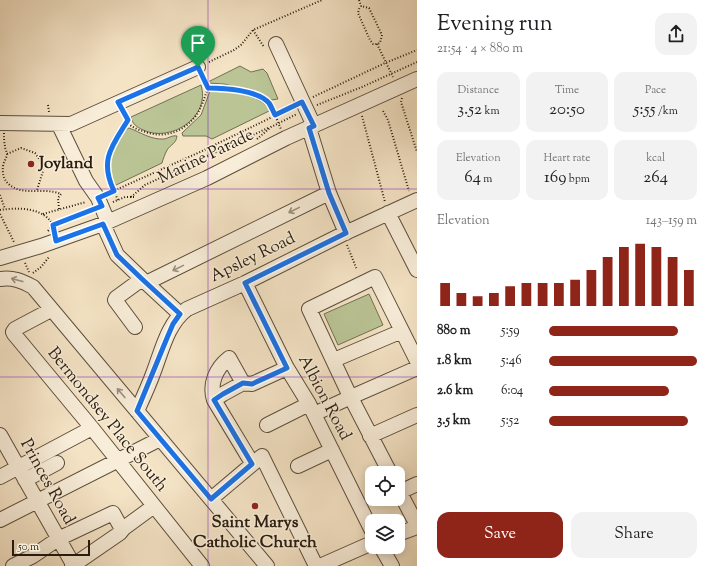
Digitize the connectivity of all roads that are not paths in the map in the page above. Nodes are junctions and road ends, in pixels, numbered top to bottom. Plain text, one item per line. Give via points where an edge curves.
1 (276, 44) road end
2 (198, 67) road end
3 (417, 80) edge
4 (2, 123) edge
5 (59, 125) junction
6 (311, 127) junction
7 (329, 193) junction
8 (415, 201) edge
9 (388, 213) junction
10 (106, 223) junction
11 (344, 234) junction
12 (7, 258) edge
13 (417, 270) edge
14 (0, 279) edge
15 (144, 281) junction
16 (245, 283) junction
17 (49, 306) junction
18 (180, 314) junction
19 (136, 327) dead end
20 (402, 331) junction
21 (334, 360) junction
22 (417, 361) edge
23 (287, 368) junction
24 (417, 368) edge
25 (243, 383) junction
26 (351, 397) junction
27 (214, 400) junction
28 (311, 409) junction
29 (137, 411) junction
30 (417, 415) edge
31 (267, 425) dead end
32 (92, 428) junction
33 (0, 435) edge
34 (370, 436) junction
35 (154, 441) junction
36 (332, 450) junction
37 (118, 460) junction
38 (56, 464) dead end
39 (252, 464) junction
40 (298, 466) dead end
41 (386, 466) edge
42 (18, 467) junction
43 (0, 477) edge
44 (25, 480) junction
45 (417, 484) edge
46 (405, 488) edge
47 (211, 499) junction
48 (36, 501) junction
49 (405, 502) edge
50 (154, 506) junction
51 (365, 517) edge
52 (0, 520) edge
53 (94, 522) junction
54 (417, 526) edge
55 (124, 528) junction
56 (405, 531) edge
57 (58, 540) junction
58 (104, 544) junction
59 (365, 546) edge
60 (385, 554) edge
61 (265, 565) edge
62 (13, 566) edge
63 (73, 566) edge
64 (202, 566) edge
65 (316, 566) edge
66 (320, 566) edge
67 (392, 566) edge

1 - 6 street
2 - 5 street via 71,124
3 - 6 street, Marine Parade
4 - 5 street
5 - 10 street via 86,181 100,202
6 - 7 street
6 - 10 street, Marine Parade via 207,178
7 - 11 street
7 -> 15 street
8 - 9 street, Apsley Road
9 - 11 street, Apsley Road
9 - 13 street
10 - 12 street, Marine Parade via 50,237
10 - 15 street via 117,255
11 - 16 street, Apsley Road
17 -> 14 street via 33,287 12,278
15 - 18 street
15 - 19 street via 115,300
16 - 18 street, Apsley Road
16 - 23 street, Albion Road
29 -> 17 street
17 - 32 street, Bermondsey Place South via 43,315 13,332
18 - 29 street via 173,324
20 - 21 street
20 - 21 street via 375,277 362,282 308,309
20 - 22 street
21 - 26 street
23 - 25 street via 252,384
23 - 28 street, Albion Road
24 - 26 street
25 - 27 street
25 - 27 street via 229,358 222,363 216,373 211,391
26 - 28 street
26 - 34 street
27 - 39 street
28 - 31 street
28 - 36 street, Albion Road
29 - 35 street
30 - 34 street
32 - 37 street, Bermondsey Place South
32 - 42 street
33 - 42 street, Princes Road
34 - 41 street
35 - 37 street
35 - 47 street
36 - 40 street
36 - 51 street, Albion Road
37 - 48 street
37 - 50 street, Bermondsey Place South
38 - 44 street
39 - 47 street
39 - 65 street via 262,456
42 - 43 street
42 - 44 street, Princes Road
44 - 48 street, Princes Road
45 - 46 street
47 - 61 street
48 - 52 street
48 - 57 street, Princes Road
49 - 54 street
50 - 55 street
50 - 64 street, Bermondsey Place South
53 - 55 street via 113,513
53 - 57 street
53 - 58 street
54 - 56 street
55 - 58 street
57 - 62 street
57 - 63 street, Princes Road
58 - 63 street
59 - 66 street
60 - 67 street

